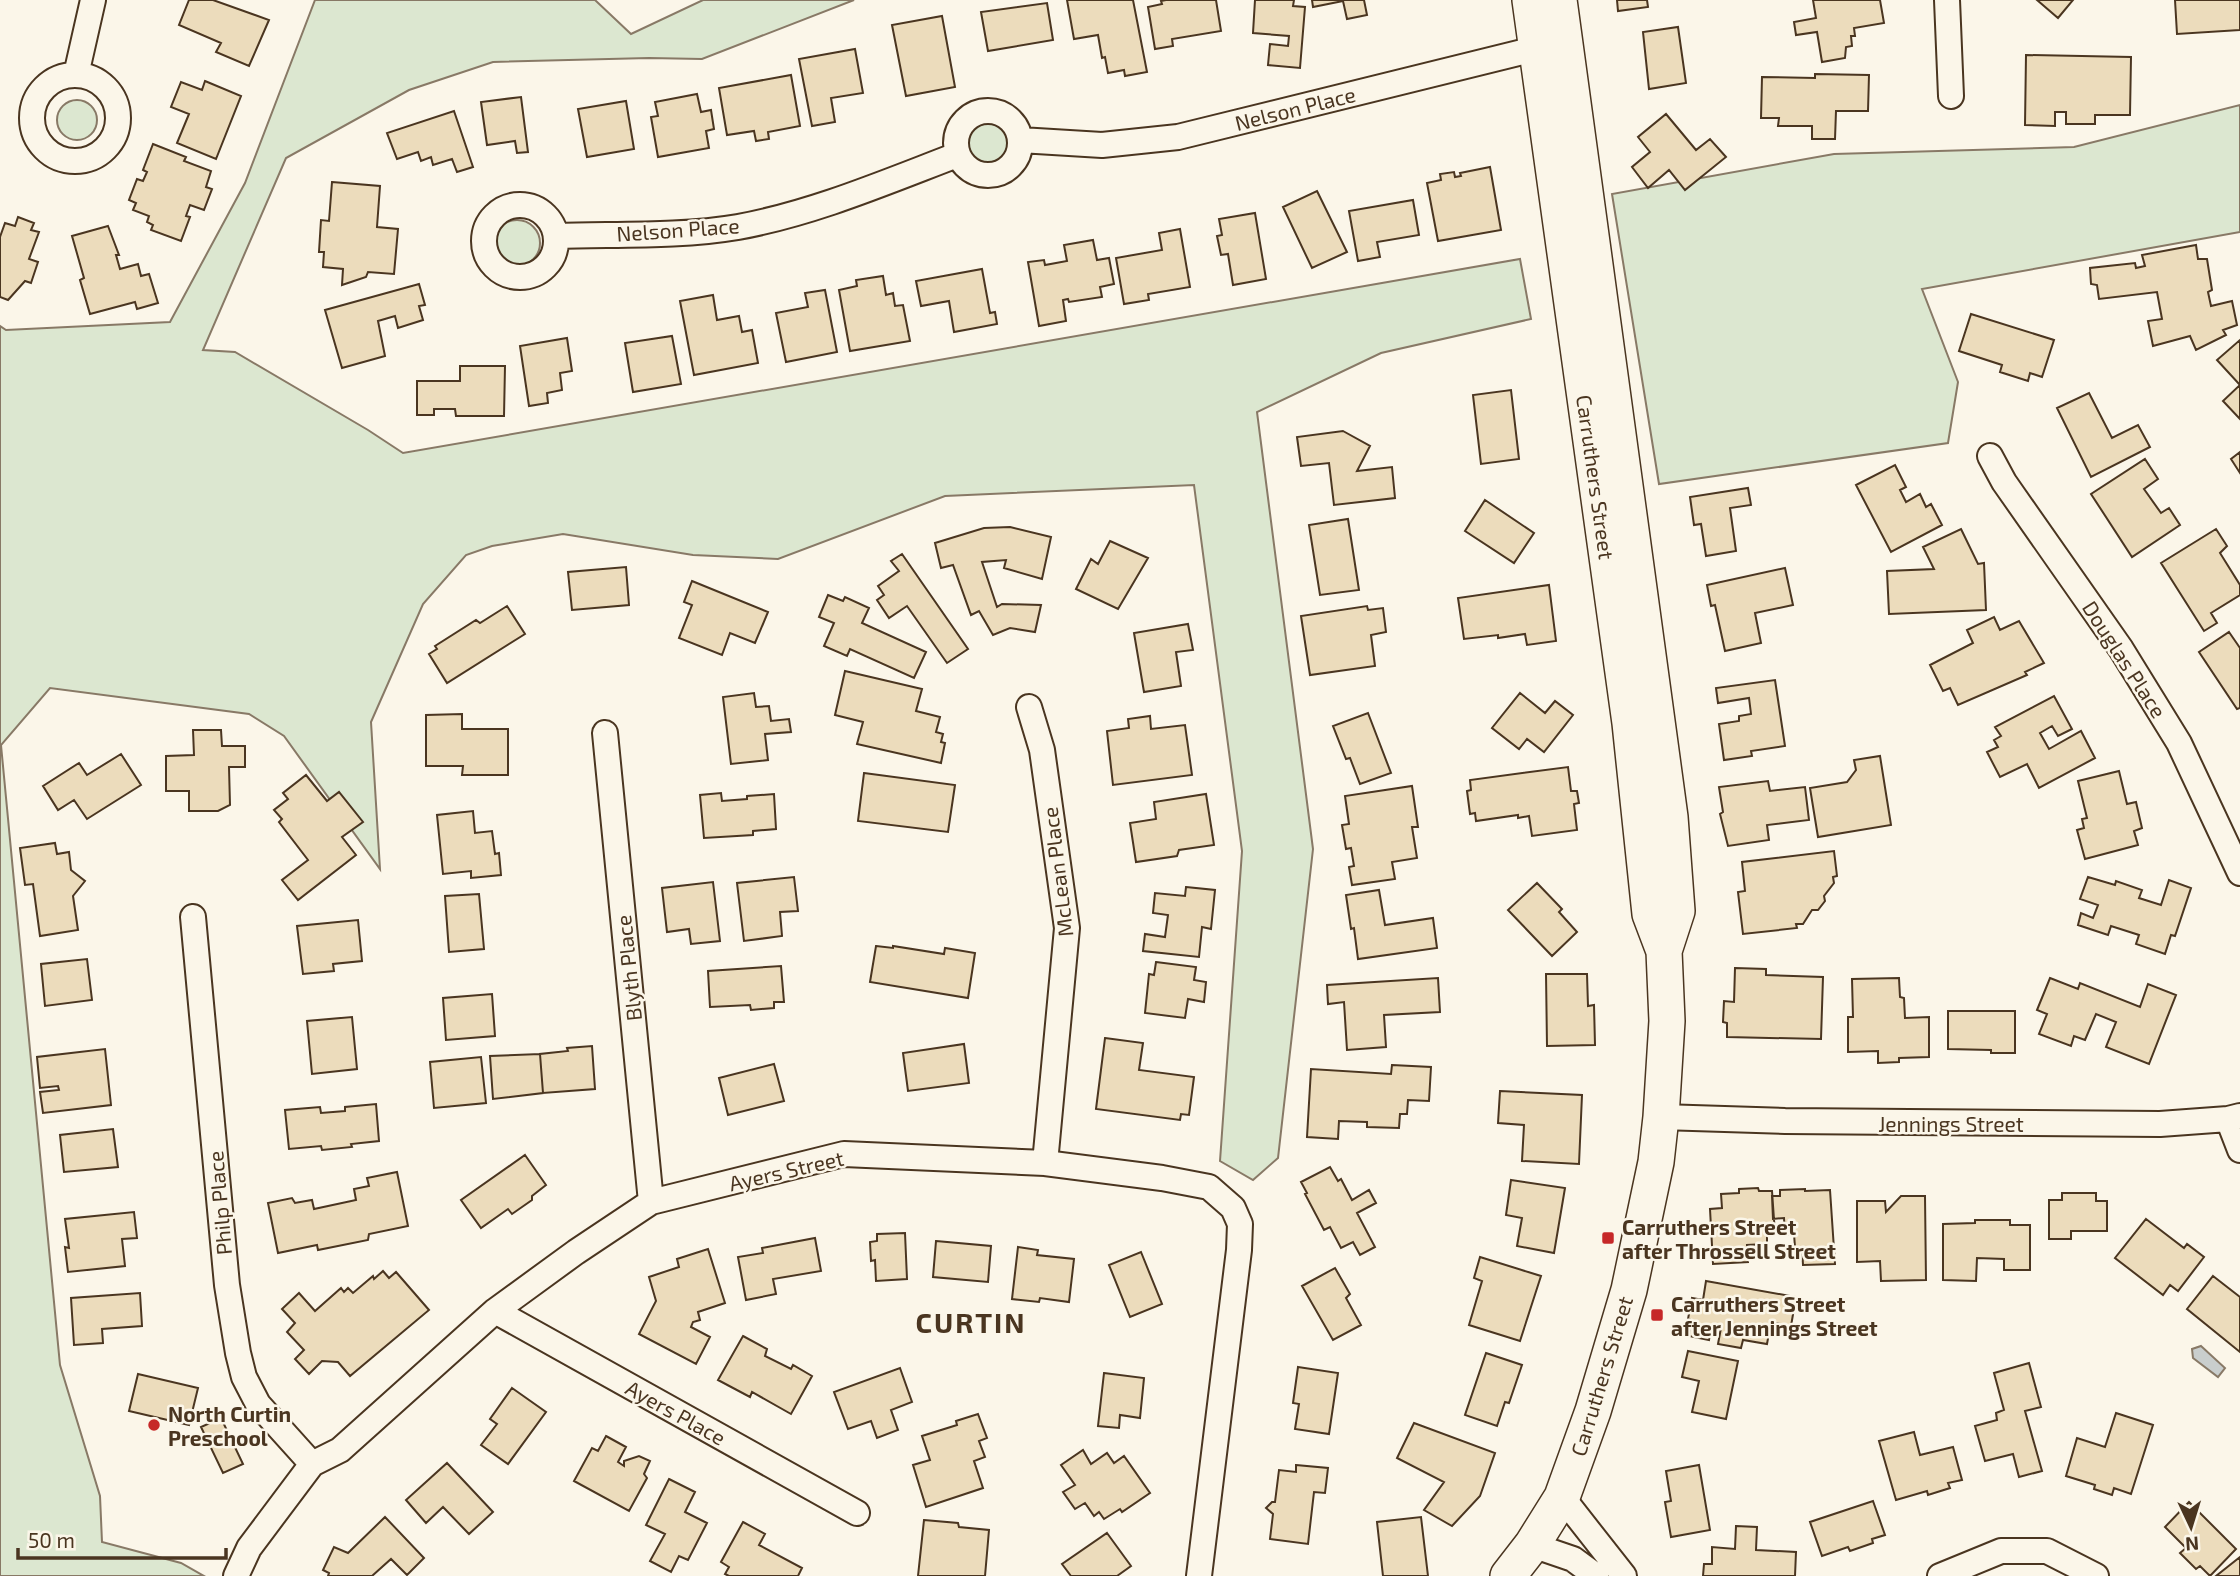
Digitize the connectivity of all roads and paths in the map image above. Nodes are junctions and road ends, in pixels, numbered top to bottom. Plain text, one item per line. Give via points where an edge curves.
1 (93, 0) edge
2 (1530, 0) edge
3 (1559, 0) edge
4 (1947, 0) edge
5 (1551, 45) junction
6 (76, 75) dead end
7 (1951, 96) dead end
8 (1020, 140) junction
9 (957, 155) junction
10 (556, 236) dead end
11 (1990, 456) dead end
12 (1029, 707) dead end
13 (605, 733) dead end
14 (2240, 873) edge
15 (192, 917) dead end
16 (1661, 1117) junction
17 (2234, 1117) edge
18 (2240, 1150) edge
19 (1045, 1164) junction
20 (651, 1202) junction
21 (495, 1311) junction
22 (312, 1464) junction
23 (1562, 1497) junction
24 (857, 1513) dead end
25 (1532, 1545) junction
26 (236, 1576) edge
27 (1199, 1576) edge
28 (1508, 1576) edge
29 (1596, 1576) edge
30 (1624, 1576) edge
31 (1940, 1576) edge
32 (2096, 1576) edge

1 - 6 street
2 - 5 main road, Carruthers Street
3 - 5 main road, Carruthers Street
4 - 7 street
5 - 8 street, Nelson Place via 1178,137 1102,145
5 - 16 main road, Carruthers Street via 1650,914 1664,951 1667,1021
8 - 9 street via 1013,164 991,175 975,173
8 - 9 street via 1008,118 993,111 976,113 958,130
9 - 10 street, Nelson Place via 868,190 740,226
11 - 14 street, Douglas Place via 2179,743
12 - 19 street, McLean Place via 1042,750 1067,928
13 - 20 street, Blyth Place
15 - 22 street, Philp Place via 227,1285 238,1353 258,1404
16 - 17 street, Jennings Street via 2160,1124
16 - 23 main road, Carruthers Street via 1629,1290
17 - 18 street
19 - 20 street, Ayers Street via 844,1154
19 - 27 street, Ayers Street via 1209,1187 1228,1203 1240,1224
20 - 21 street, Ayers Street
21 - 22 street, Ayers Street via 340,1450
21 - 24 street, Ayers Place
22 - 26 street, Ayers Street via 249,1548
23 - 25 main road, Carruthers Street
23 - 30 street
25 - 28 main road, Carruthers Street
25 - 29 street via 1573,1559
31 - 32 street via 2001,1551 2046,1551

